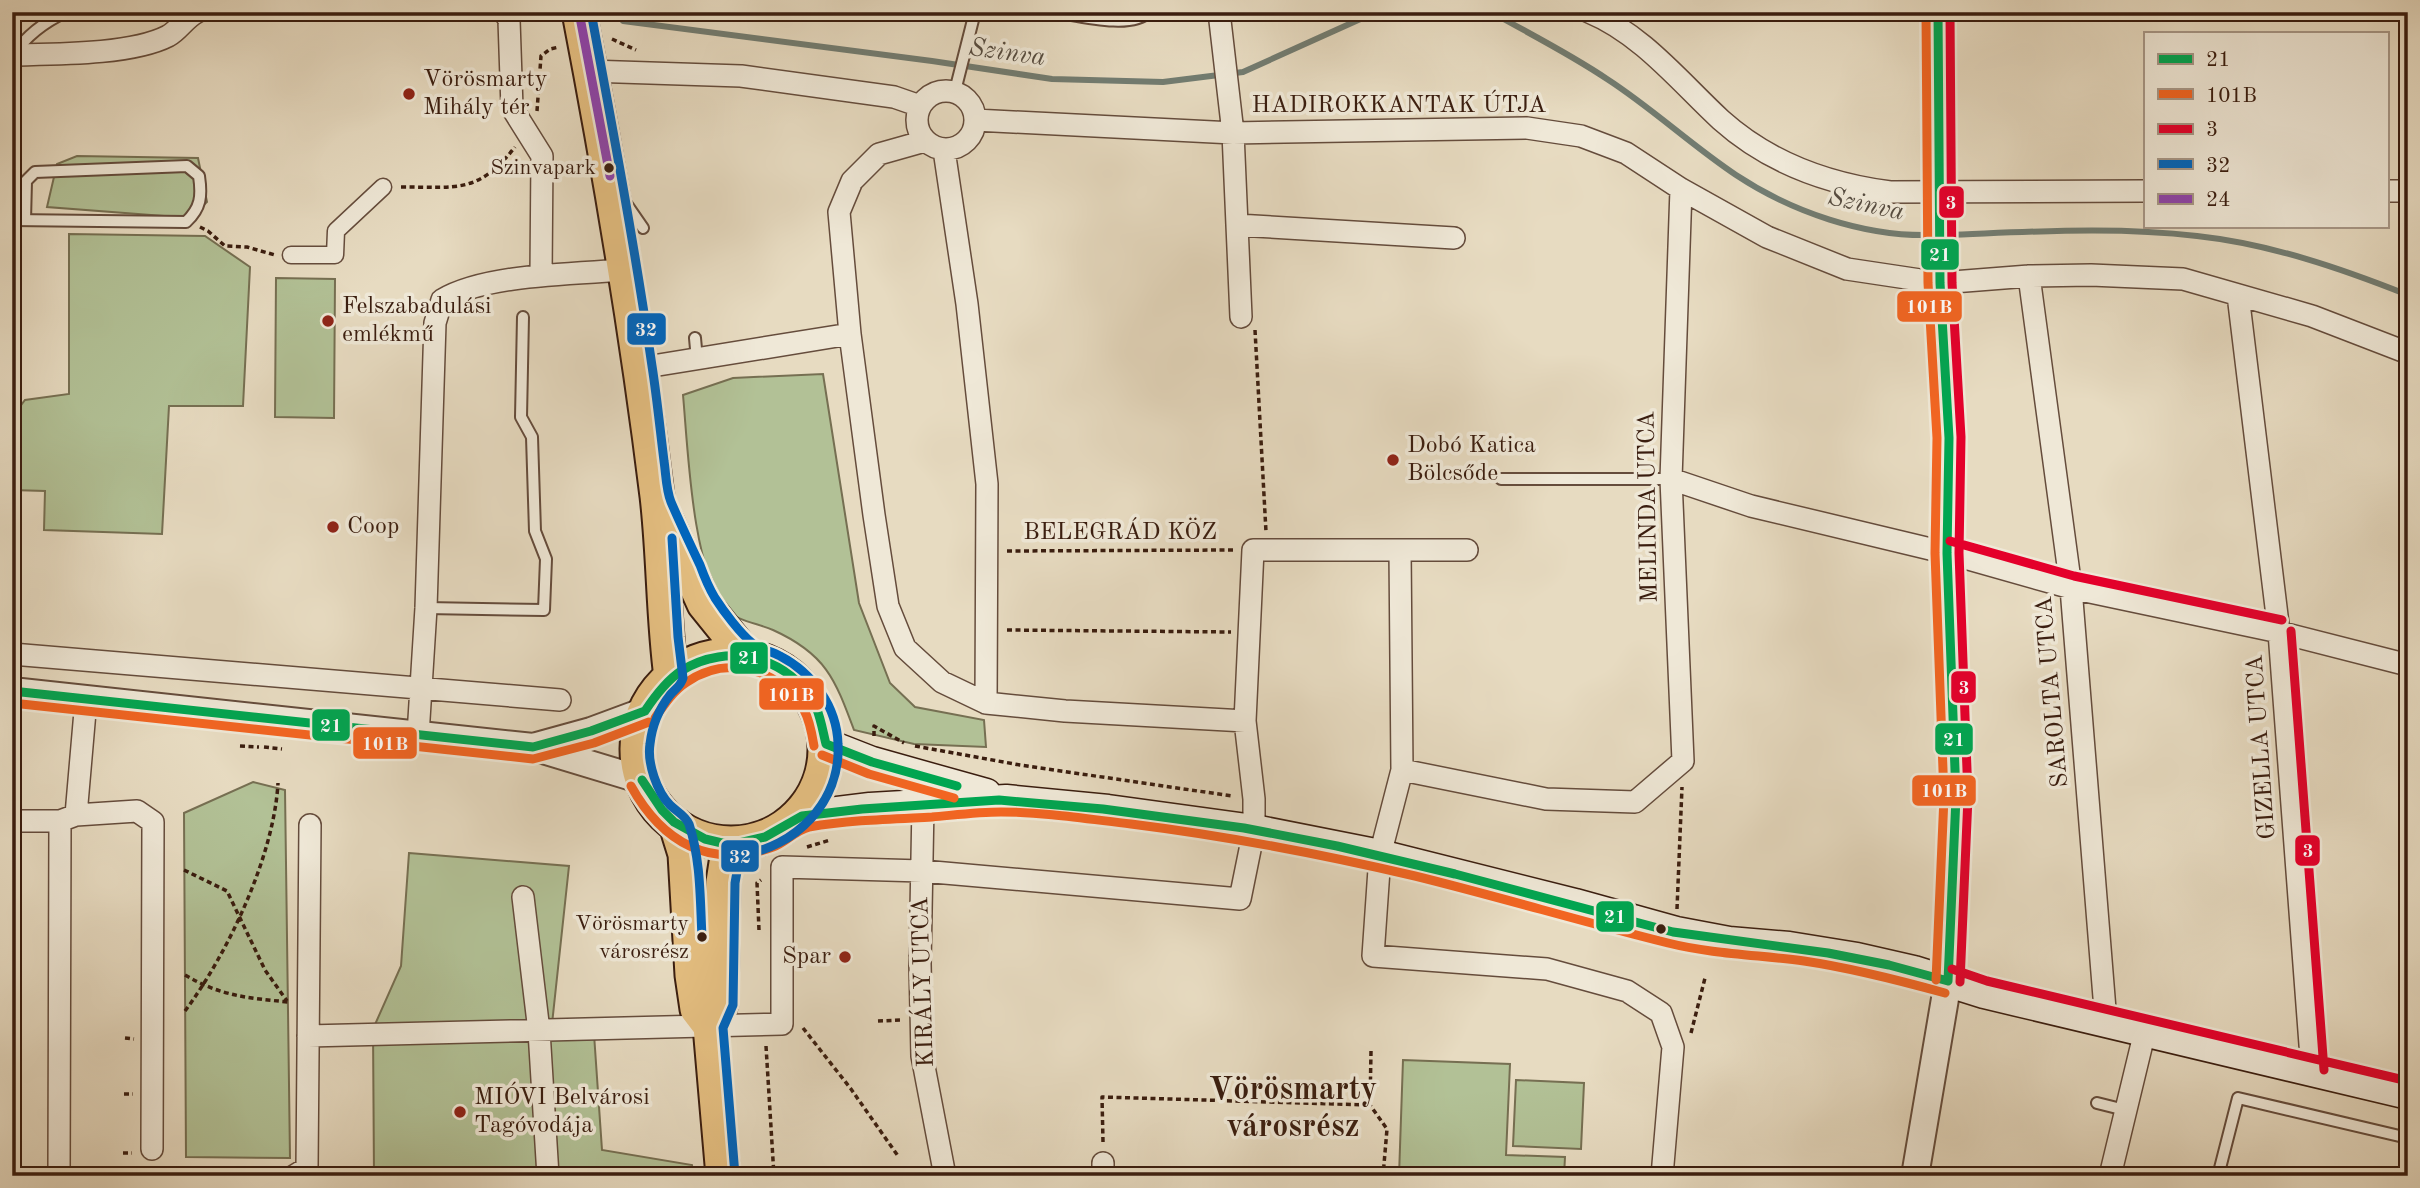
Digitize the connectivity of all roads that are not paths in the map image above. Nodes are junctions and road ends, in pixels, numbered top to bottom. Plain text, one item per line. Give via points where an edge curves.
1 (66, 12) edge
2 (197, 12) edge
3 (503, 12) edge
4 (975, 12) edge
5 (1054, 12) edge
6 (1148, 12) edge
7 (1219, 12) edge
8 (1590, 12) edge
9 (1938, 12) edge
10 (584, 42) edge
11 (12, 55) edge
12 (955, 91) junction
13 (920, 106) junction
14 (975, 120) junction
15 (1233, 133) junction
16 (934, 146) junction
17 (610, 176) junction
18 (383, 187) road end
19 (1681, 189) junction
20 (1938, 191) junction
21 (2144, 191) edge
22 (2388, 191) edge
23 (2408, 191) edge
24 (12, 220) edge
25 (25, 220) junction
26 (1237, 225) junction
27 (643, 228) dead end
28 (1454, 238) dead end
29 (291, 255) road end
30 (625, 270) junction
31 (1940, 273) junction
32 (541, 276) junction
33 (2029, 276) junction
34 (2238, 295) junction
35 (523, 317) dead end
36 (1247, 319) road end
37 (849, 334) junction
38 (695, 338) dead end
39 (2408, 353) edge
40 (697, 360) junction
41 (640, 368) junction
42 (1501, 479) dead end
43 (1671, 479) junction
44 (657, 501) junction
45 (1400, 550) junction
46 (1467, 550) dead end
47 (1947, 553) junction
48 (2071, 588) junction
49 (426, 608) junction
50 (2279, 632) junction
51 (12, 654) edge
52 (746, 656) junction
53 (2408, 665) edge
54 (671, 677) junction
55 (422, 689) junction
56 (12, 691) edge
57 (560, 699) dead end
58 (86, 700) junction
59 (986, 703) junction
60 (645, 711) junction
61 (1245, 721) junction
62 (418, 735) junction
63 (826, 744) junction
64 (533, 747) junction
65 (1402, 770) junction
66 (642, 780) junction
67 (1006, 800) junction
68 (923, 805) junction
69 (797, 817) junction
70 (68, 818) junction
71 (12, 821) edge
72 (310, 825) dead end
73 (676, 825) junction
74 (1254, 830) junction
75 (729, 844) junction
76 (1380, 855) junction
77 (922, 871) junction
78 (523, 897) dead end
79 (1948, 981) junction
80 (2106, 1022) junction
81 (710, 1026) junction
82 (539, 1031) junction
83 (2145, 1031) junction
84 (309, 1036) junction
85 (2312, 1070) junction
86 (2408, 1094) edge
87 (2097, 1103) dead end
88 (2125, 1110) junction
89 (2408, 1138) edge
90 (144, 1152) road end
91 (59, 1176) edge
92 (295, 1176) edge
93 (548, 1176) edge
94 (723, 1176) edge
95 (945, 1176) edge
96 (1662, 1176) edge
97 (1915, 1176) edge
98 (2109, 1176) edge
99 (2218, 1176) edge

1 - 11 lane via 25,38
2 - 11 street via 171,35 149,44
3 - 32 street via 509,20 512,108 542,156
4 - 12 lane
5 - 6 lane via 1128,22
7 - 15 street
8 - 20 street via 1626,32 1724,122 1779,160 1852,187
9 - 20 street
10 - 13 street via 741,76 894,97
10 - 17 main road
12 - 13 street via 932,94
12 - 14 street via 971,106
13 - 16 street via 919,133
14 - 15 street, HADIROKKANTAK ÚTJA
14 - 16 street via 967,141 956,148
15 - 19 street, HADIROKKANTAK ÚTJA via 1527,128 1581,136 1626,153
15 - 26 street
16 - 37 street via 879,154 852,181 839,212
16 - 59 street via 967,304 987,484
17 - 27 lane
17 - 30 main road
18 - 29 street via 336,231 335,255
19 - 31 street, HADIROKKANTAK ÚTJA via 1767,237 1847,269
19 - 43 street, MELINDA UTCA
20 - 21 street
20 - 31 street
22 - 23 street
24 - 25 lane
25 - 25 lane via 186,222 197,211 202,192 199,176 187,166 35,172 26,181
26 - 28 street
26 - 36 street
30 - 32 street
30 - 41 main road
31 - 33 street, HADIROKKANTAK ÚTJA
31 - 47 street via 1949,438
32 - 49 street via 485,284 442,300 435,323
33 - 34 street, HADIROKKANTAK ÚTJA via 2183,279
33 - 48 street, SAROLTA UTCA
34 - 39 street, HADIROKKANTAK ÚTJA via 2312,316
34 - 50 street, GIZELLA UTCA
35 - 49 lane via 521,417 532,437 535,531 546,559 544,610
37 - 40 street
37 - 59 street via 888,606 905,648 942,682
38 - 40 lane
40 - 41 street
41 - 44 main road
42 - 43 lane
43 - 47 street via 1718,496
43 - 65 street, MELINDA UTCA via 1683,761 1634,802 1546,799
44 - 52 main road via 704,604
44 - 54 main road
45 - 46 street
45 - 61 street via 1260,550 1249,632
45 - 65 street
47 - 48 street
47 - 79 street via 1956,797
48 - 50 street
48 - 80 street, SAROLTA UTCA
49 - 55 street
50 - 53 street
50 - 85 street, GIZELLA UTCA
51 - 55 street
52 - 54 main road via 699,660
52 - 63 main road via 776,667 802,686 814,703
54 - 60 main road
55 - 57 street
55 - 62 street
56 - 58 street
58 - 62 street
58 - 70 street
59 - 61 street
60 - 64 street
60 - 66 main road via 637,746
61 - 74 street
62 - 64 street
63 - 67 main road via 872,762
63 - 69 main road via 819,784
64 - 66 street
65 - 76 street
66 - 73 main road via 656,805
67 - 68 main road
67 - 74 main road
68 - 69 main road
68 - 77 street, KIRÁLY UTCA
69 - 75 main road via 777,832
70 - 71 street
70 - 90 street via 137,811 153,822
70 - 91 street
72 - 84 street
73 - 75 main road via 701,839
73 - 81 main road via 685,854 697,1009
74 - 76 main road
74 - 77 street via 1240,899
75 - 81 main road via 723,882 721,1004
76 - 79 main road via 1676,932 1857,958
76 - 96 street via 1373,956 1547,969 1627,991 1661,1013 1673,1047
77 - 81 street via 782,867 782,1024
77 - 95 street, KIRÁLY UTCA via 922,1056
78 - 82 street
79 - 80 main road
79 - 97 street
80 - 83 main road
81 - 82 street
81 - 94 main road
82 - 84 street
82 - 93 street
83 - 85 main road
83 - 88 street
84 - 92 street via 307,1168
85 - 86 main road
87 - 88 lane
88 - 98 street
89 - 99 lane via 2238,1098

